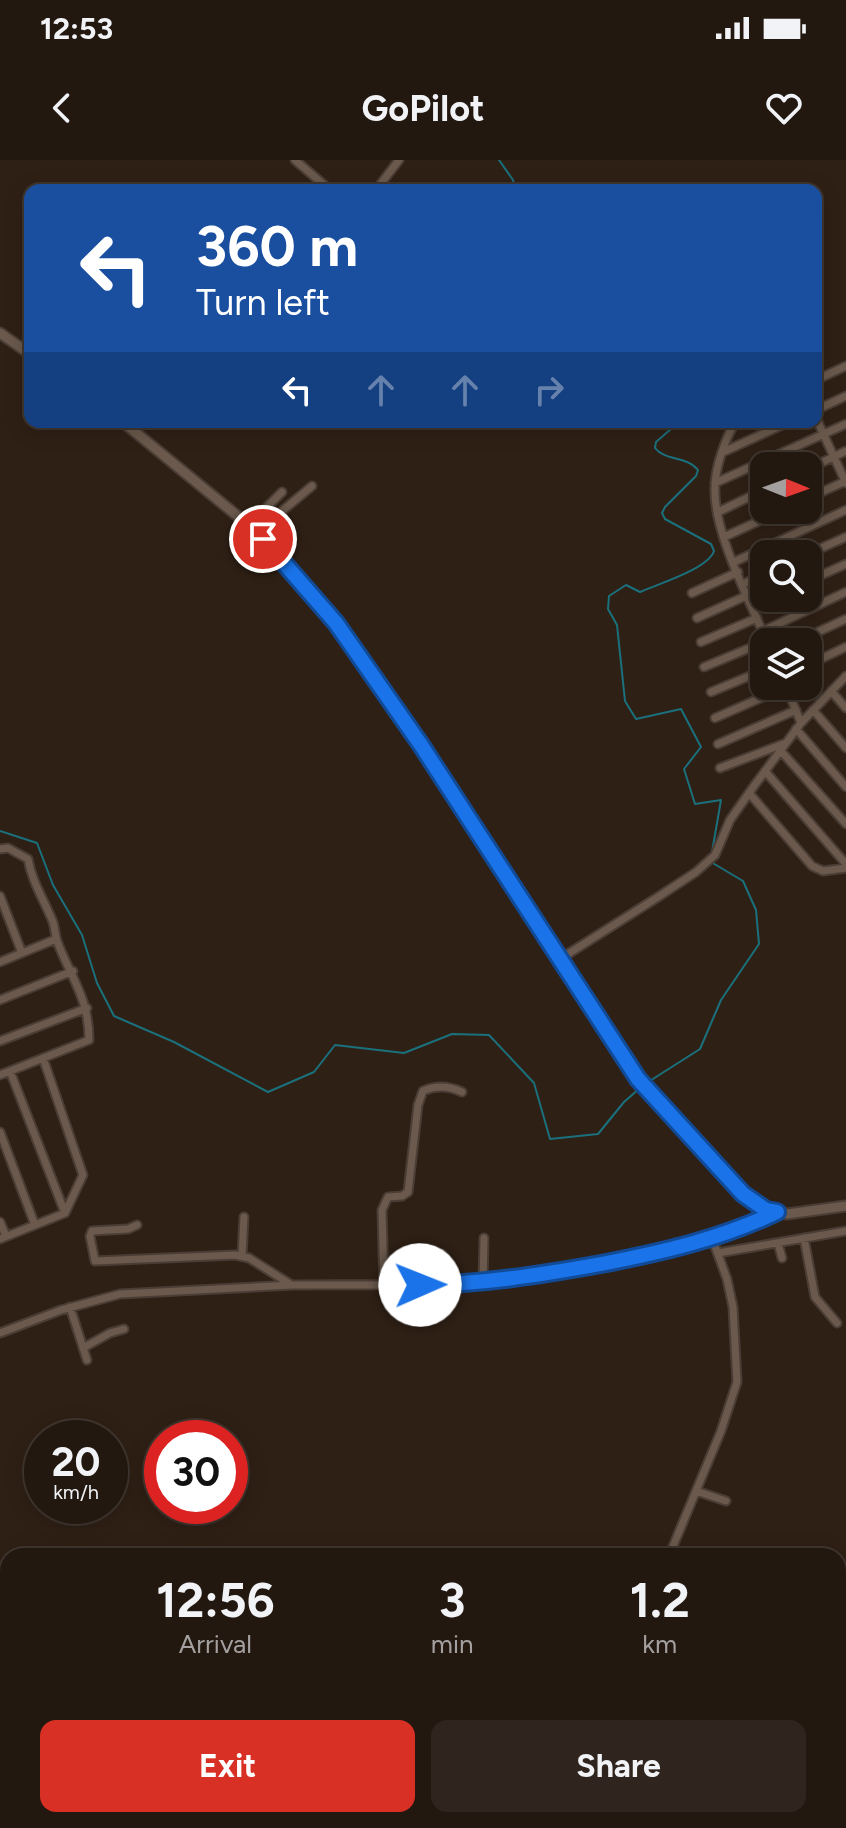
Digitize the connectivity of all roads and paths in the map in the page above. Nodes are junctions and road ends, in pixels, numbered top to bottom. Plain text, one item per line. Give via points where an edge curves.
1 (295, 160) edge
2 (399, 160) edge
3 (323, 184) edge
4 (381, 184) edge
5 (0, 333) edge
6 (24, 350) edge
7 (846, 366) edge
8 (822, 377) edge
9 (846, 396) edge
10 (822, 407) edge
11 (846, 424) edge
12 (130, 428) edge
13 (733, 428) edge
14 (776, 428) edge
15 (820, 428) edge
16 (823, 434) junction
17 (846, 451) edge
18 (723, 452) junction
19 (834, 457) junction
20 (822, 463) edge
21 (846, 481) edge
22 (715, 483) junction
23 (312, 486) dead end
24 (282, 492) dead end
25 (822, 492) edge
26 (750, 497) edge
27 (846, 510) edge
28 (718, 512) junction
29 (752, 524) edge
30 (249, 525) junction
31 (257, 532) junction
32 (724, 537) junction
33 (846, 537) edge
34 (822, 548) edge
35 (734, 562) junction
36 (846, 564) edge
37 (738, 572) junction
38 (822, 575) edge
39 (750, 581) edge
40 (743, 584) junction
41 (846, 592) edge
42 (692, 593) dead end
43 (748, 595) junction
44 (750, 601) edge
45 (754, 612) edge
46 (697, 618) dead end
47 (757, 618) junction
48 (846, 619) edge
49 (762, 628) edge
50 (769, 628) edge
51 (822, 630) edge
52 (701, 642) dead end
53 (846, 647) edge
54 (750, 648) edge
55 (822, 658) edge
56 (704, 667) dead end
57 (750, 676) edge
58 (846, 676) edge
59 (831, 691) junction
60 (711, 692) dead end
61 (756, 700) edge
62 (792, 700) edge
63 (846, 708) edge
64 (796, 710) junction
65 (813, 710) junction
66 (715, 718) dead end
67 (798, 726) junction
68 (718, 744) dead end
69 (783, 747) junction
70 (846, 748) edge
71 (720, 768) dead end
72 (765, 771) junction
73 (846, 787) edge
74 (749, 793) junction
75 (846, 824) edge
76 (0, 849) edge
77 (846, 866) edge
78 (0, 896) edge
79 (56, 939) junction
80 (22, 953) junction
81 (560, 959) junction
82 (0, 962) edge
83 (73, 971) junction
84 (0, 1000) edge
85 (87, 1008) junction
86 (0, 1041) edge
87 (43, 1058) junction
88 (10, 1071) junction
89 (0, 1075) edge
90 (462, 1092) dead end
91 (418, 1106) junction
92 (430, 1106) dead end
93 (0, 1132) edge
94 (846, 1206) edge
95 (777, 1212) junction
96 (65, 1213) junction
97 (244, 1217) dead end
98 (0, 1222) edge
99 (35, 1225) junction
100 (137, 1225) dead end
101 (846, 1231) edge
102 (3, 1238) edge
103 (484, 1238) dead end
104 (712, 1238) junction
105 (804, 1238) junction
106 (778, 1243) junction
107 (718, 1253) junction
108 (442, 1254) dead end
109 (242, 1256) junction
110 (782, 1258) dead end
111 (483, 1283) junction
112 (292, 1285) junction
113 (450, 1285) junction
114 (384, 1286) junction
115 (70, 1307) junction
116 (837, 1323) dead end
117 (124, 1329) dead end
118 (0, 1333) edge
119 (83, 1348) junction
120 (87, 1360) dead end
121 (696, 1491) junction
122 (726, 1501) dead end
123 (672, 1548) edge

1 - 3 street
2 - 4 street
5 - 6 street
7 - 8 street
9 - 10 street
11 - 16 street
12 - 30 street
13 - 18 street
14 - 18 street
15 - 16 street
16 - 19 street
16 - 22 street
17 - 19 street
18 - 22 street
19 - 20 street
19 - 21 street
21 - 25 street
22 - 28 street
23 - 31 street
24 - 30 street
26 - 28 street
27 - 35 street
28 - 32 street
29 - 32 street
30 - 31 street
31 - 81 street via 336,623
32 - 35 street
33 - 34 street
35 - 37 street
36 - 38 street
37 - 40 street
37 - 42 street
39 - 40 street
40 - 43 street
41 - 50 street
43 - 44 street
43 - 46 street
45 - 47 street
47 - 49 street
47 - 52 street
48 - 51 street
53 - 55 street
54 - 56 street
57 - 60 street
58 - 59 street
59 - 63 street
59 - 65 street
61 - 66 street
62 - 64 street
64 - 67 street
64 - 68 street
65 - 67 street
65 - 70 street
67 - 69 street
67 - 73 street
69 - 71 street
69 - 72 street
69 - 75 street
72 - 74 street
72 - 77 street
74 - 77 street via 812,866 823,871
74 - 81 street via 715,855 696,872
76 - 79 street via 28,859
78 - 80 street
79 - 80 street
79 - 83 street
80 - 82 street
81 - 95 street via 646,1091 743,1194
83 - 84 street
83 - 85 street
85 - 86 street
85 - 87 street via 89,1040
87 - 88 street
87 - 96 street via 83,1175
88 - 89 street
88 - 96 street
90 - 91 street via 451,1087 427,1089
91 - 92 street
91 - 114 street via 408,1192 388,1197 382,1210
93 - 99 street
94 - 95 street
95 - 104 street
96 - 99 street
97 - 109 street
98 - 102 street
99 - 102 street
100 - 109 street via 92,1231 95,1261
101 - 105 street
103 - 111 street
104 - 107 street
104 - 111 street via 649,1255
105 - 106 street
105 - 116 street via 815,1297
106 - 107 street
106 - 110 street
107 - 121 street via 737,1331 737,1382
108 - 113 street
109 - 112 street
111 - 113 street
112 - 114 street
112 - 115 street via 120,1294
113 - 114 street
115 - 118 street
115 - 119 street
117 - 119 street
119 - 120 street
121 - 122 street
121 - 123 street

